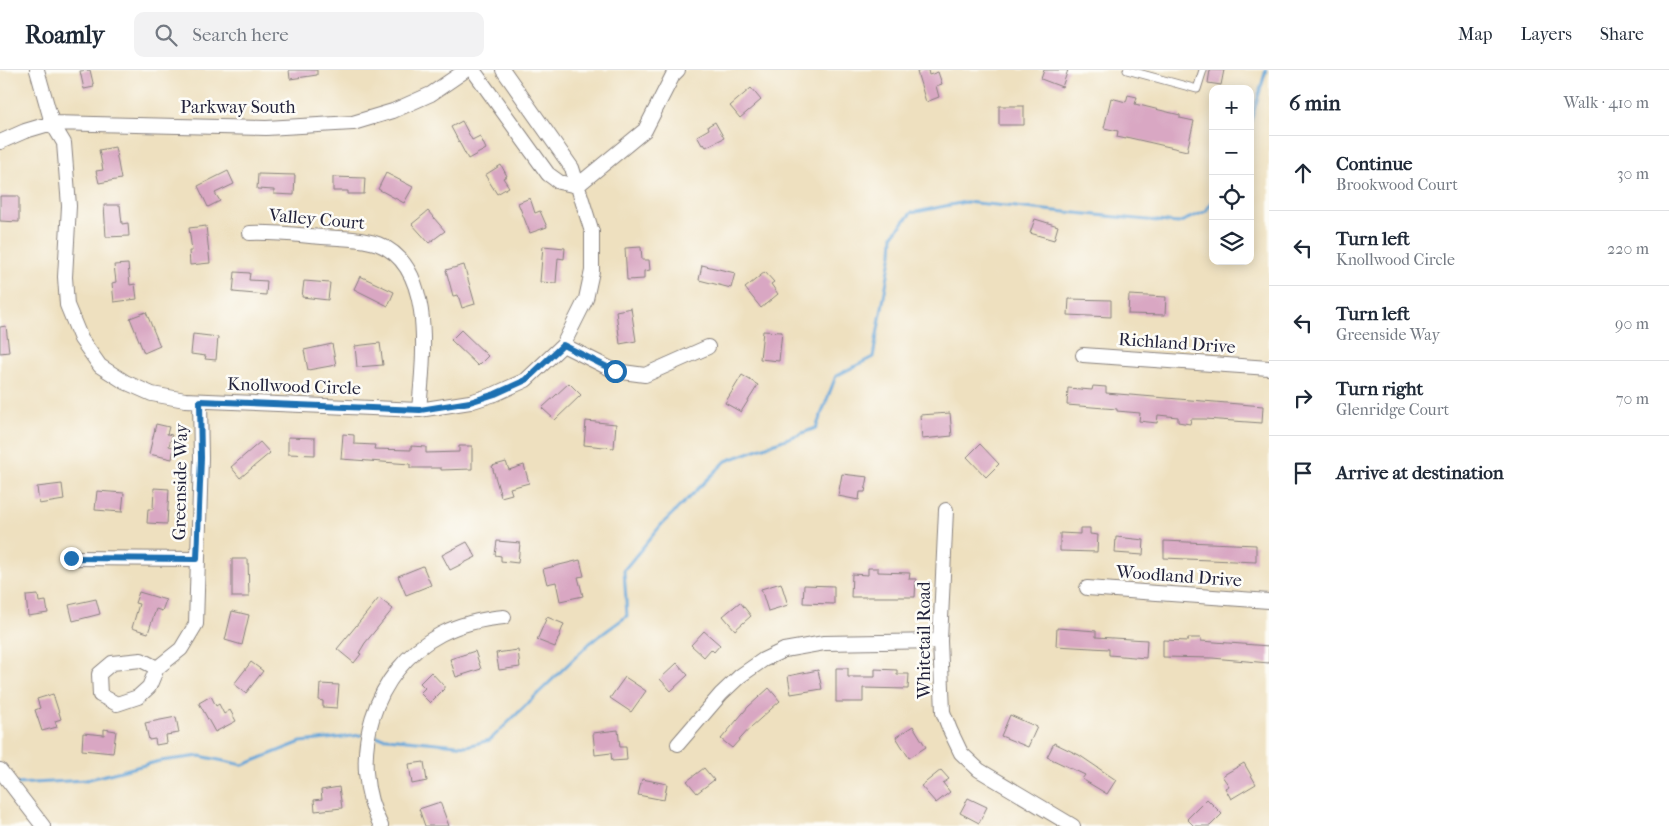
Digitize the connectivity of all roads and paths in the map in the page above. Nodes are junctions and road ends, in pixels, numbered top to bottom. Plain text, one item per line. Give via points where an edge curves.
1 (37, 70) edge
2 (466, 70) edge
3 (473, 70) edge
4 (503, 70) edge
5 (678, 70) edge
6 (1126, 70) edge
7 (1203, 70) edge
8 (52, 123) junction
9 (0, 142) edge
10 (577, 186) junction
11 (250, 233) dead end
12 (563, 345) junction
13 (708, 347) dead end
14 (1083, 355) dead end
15 (1269, 368) edge
16 (200, 401) junction
17 (420, 410) junction
18 (946, 510) dead end
19 (71, 558) dead end
20 (197, 559) junction
21 (1087, 588) dead end
22 (1269, 601) edge
23 (504, 617) dead end
24 (940, 641) junction
25 (157, 668) dead end
26 (678, 744) dead end
27 (0, 770) edge
28 (43, 826) edge
29 (381, 826) edge
30 (1074, 826) edge

1 - 8 street, Knollwood Circle
2 - 8 street, Parkway South via 431,94 393,111 353,123 266,128
3 - 10 street via 548,174 559,182
4 - 10 street, Knollwood Circle via 572,168
5 - 10 street via 645,130
6 - 7 lane via 1197,89
8 - 9 street, Parkway South
8 - 16 street, Knollwood Circle via 64,143 69,206 65,277 67,305 82,339 100,366 125,382 152,394
10 - 12 street, Knollwood Circle via 592,232 592,271 586,299
11 - 17 street, Valley Court via 349,238 378,244 399,257 419,295 424,348
12 - 13 street via 615,371 645,375
12 - 17 street, Knollwood Circle via 526,380 470,402
14 - 15 street, Richland Drive
16 - 17 street, Knollwood Circle
16 - 20 street, Greenside Way
18 - 24 street, Whitetail Road
19 - 20 street
20 - 25 street, Greenside Way via 196,624 180,649
21 - 22 street, Woodland Drive
23 - 29 street via 441,634 409,658 385,690 374,710 365,763 367,785
24 - 26 street via 824,643 784,650 740,676
24 - 30 street, Whitetail Road via 943,712 961,752 979,770
27 - 28 street

